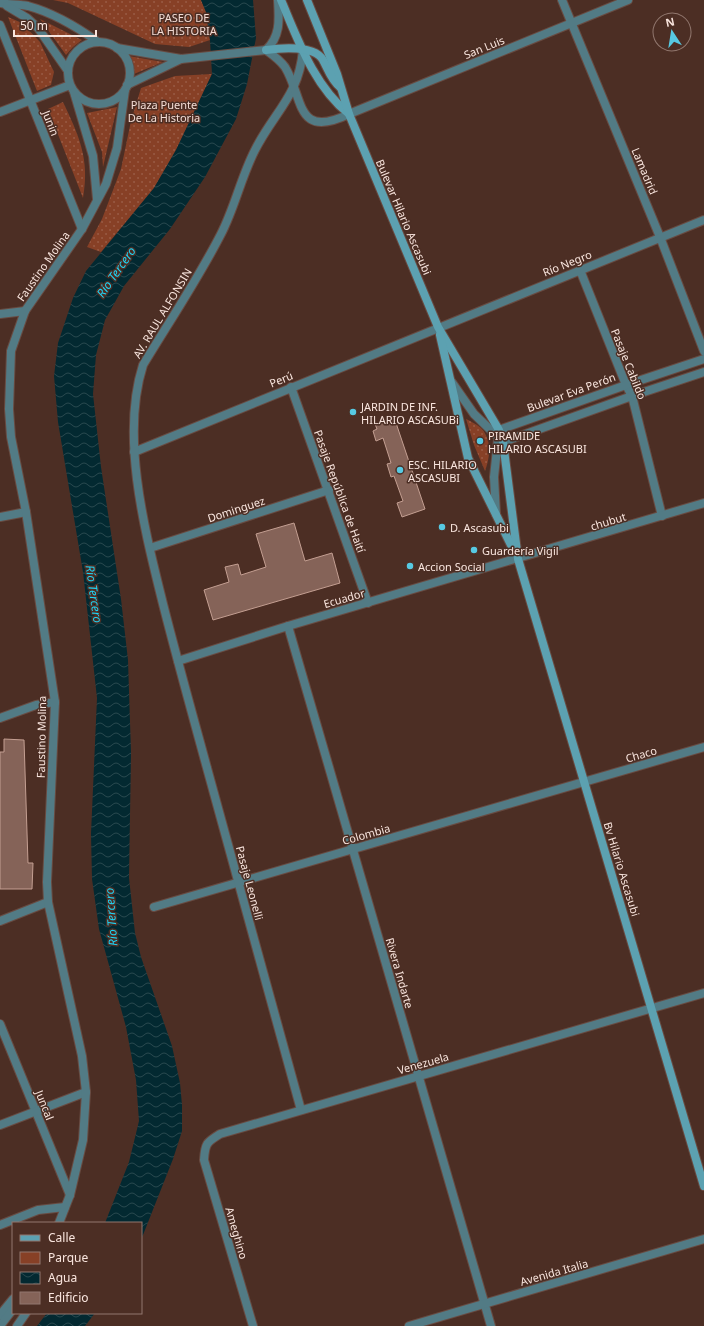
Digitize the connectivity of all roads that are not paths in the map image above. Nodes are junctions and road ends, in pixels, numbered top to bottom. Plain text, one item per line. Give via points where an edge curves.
1 (280, 0) edge
2 (307, 0) edge
3 (562, 0) edge
4 (628, 0) edge
5 (2, 4) edge
6 (571, 23) junction
7 (0, 24) edge
8 (98, 42) junction
9 (117, 48) junction
10 (266, 50) junction
11 (303, 50) junction
12 (182, 59) junction
13 (68, 71) junction
14 (126, 87) junction
15 (72, 88) junction
16 (342, 89) junction
17 (294, 90) junction
18 (30, 101) junction
19 (0, 112) edge
20 (349, 114) junction
21 (97, 200) junction
22 (704, 220) edge
23 (82, 229) junction
24 (660, 237) junction
25 (580, 270) junction
26 (25, 311) junction
27 (0, 314) edge
28 (438, 328) junction
29 (704, 351) edge
30 (704, 360) edge
31 (704, 372) edge
32 (449, 379) junction
33 (626, 384) junction
34 (291, 387) junction
35 (632, 396) junction
36 (499, 436) junction
37 (134, 452) junction
38 (329, 490) junction
39 (704, 503) edge
40 (26, 512) junction
41 (496, 514) junction
42 (662, 516) junction
43 (0, 517) edge
44 (150, 548) junction
45 (518, 559) junction
46 (368, 603) junction
47 (288, 626) junction
48 (178, 661) junction
49 (54, 702) junction
50 (0, 718) edge
51 (704, 747) edge
52 (584, 782) junction
53 (353, 850) junction
54 (238, 883) junction
55 (48, 902) junction
56 (154, 907) dead end
57 (0, 921) edge
58 (704, 993) edge
59 (652, 1009) junction
60 (0, 1024) edge
61 (419, 1076) junction
62 (86, 1092) junction
63 (301, 1110) junction
64 (35, 1111) junction
65 (0, 1125) edge
66 (204, 1146) joint
67 (704, 1186) edge
68 (70, 1195) junction
69 (65, 1207) junction
70 (58, 1222) edge
71 (0, 1225) edge
72 (704, 1240) edge
73 (12, 1300) edge
74 (485, 1304) junction
75 (12, 1310) edge
76 (25, 1314) edge
77 (0, 1315) edge
78 (0, 1326) edge
79 (16, 1326) edge
80 (253, 1326) edge
81 (409, 1326) edge
82 (491, 1326) edge

1 - 10 street via 277,37
1 - 11 main road, Bulevar Hilario Ascasubi
2 - 16 main road, Bulevar Hilario Ascasubi
3 - 6 street, Lamadrid
4 - 6 street, San Luis
5 - 8 street via 46,11
5 - 13 street via 27,18 38,28
6 - 20 street, San Luis
6 - 24 street, Lamadrid
7 - 18 street, Junin
8 - 9 street via 108,43
8 - 13 street via 89,43 78,50 70,62
9 - 12 street
9 - 14 street, Faustino Molina via 129,64 130,74
10 - 11 main road
10 - 12 street
10 - 17 street, San Luis via 285,67
11 - 16 main road via 320,56 332,78
11 - 17 street, AV. RAUL ALFONSIN
11 - 20 main road, Bulevar Hilario Ascasubi via 326,92
12 - 14 street
13 - 15 street
14 - 15 street via 113,100 99,104 89,102
14 - 21 street, Faustino Molina via 114,161
15 - 18 street
15 - 21 street via 93,156
16 - 20 main road, Bulevar Hilario Ascasubi
17 - 20 street, San Luis via 303,110 314,121 333,122
17 - 37 street, AV. RAUL ALFONSIN via 254,152 221,235 143,365 134,403
18 - 19 street
18 - 23 street, Junin
20 - 28 main road, Bulevar Hilario Ascasubi
21 - 23 street, Faustino Molina
22 - 24 street, Río Negro
23 - 26 street, Faustino Molina
24 - 25 street, Río Negro
24 - 29 street, Lamadrid
25 - 28 street, Río Negro
25 - 33 street, Pasaje Cabildo
26 - 27 street
26 - 40 street, Faustino Molina via 10,351 9,409 11,437
28 - 32 main road, Bulevar Hilario Ascasubi
28 - 34 street, Perú
28 - 36 main road, Bulevar Hilario Ascasubi
30 - 33 street, Bulevar Eva Perón
31 - 35 street
32 - 36 street via 474,414
32 - 41 main road, Bulevar Hilario Ascasubi via 468,458
33 - 35 street, Pasaje Cabildo
33 - 36 street, Bulevar Eva Perón
34 - 37 street, Perú
34 - 38 street, Pasaje República de Haití
35 - 36 street
35 - 42 street, Pasaje Cabildo
36 - 41 street via 494,477
36 - 45 main road, Bulevar Hilario Ascasubi
37 - 44 street, AV. RAUL ALFONSIN
38 - 44 street, Dominguez
38 - 46 street, Pasaje República de Haití
39 - 42 street, chubut
40 - 43 street
40 - 49 street, Faustino Molina
41 - 45 main road, Bulevar Hilario Ascasubi
42 - 45 street, chubut
44 - 48 street, AV. RAUL ALFONSIN
45 - 46 street, Ecuador
45 - 52 main road, Bv Hilario Ascasubi
46 - 47 street, Ecuador
47 - 48 street, Ecuador
47 - 53 street, Rivera Indarte
48 - 54 street, Pasaje Leonelli
49 - 50 street via 36,705
49 - 55 street, Faustino Molina via 46,882
51 - 52 street, Chaco
52 - 53 street, Colombia
52 - 59 main road, Bv Hilario Ascasubi
53 - 54 street, Colombia
53 - 61 street, Rivera Indarte
54 - 56 street, Colombia
54 - 63 street, Pasaje Leonelli
55 - 57 street
55 - 62 street, Faustino Molina via 82,1056
58 - 59 street, Venezuela
59 - 61 street, Venezuela
59 - 67 main road, Bv Hilario Ascasubi
60 - 64 street, Juncal
61 - 63 street, Venezuela
61 - 74 street, Rivera Indarte
62 - 64 street
62 - 68 street, Faustino Molina via 83,1140
63 - 66 street, Venezuela via 220,1134
64 - 65 street
64 - 68 street, Juncal
66 - 80 street, Ameghino via 204,1160
68 - 69 street, Faustino Molina
69 - 70 street, Faustino Molina
69 - 71 street via 38,1210
72 - 74 street, Avenida Italia
73 - 77 street
74 - 81 street, Avenida Italia
74 - 82 street, Rivera Indarte
75 - 78 street
76 - 79 street

